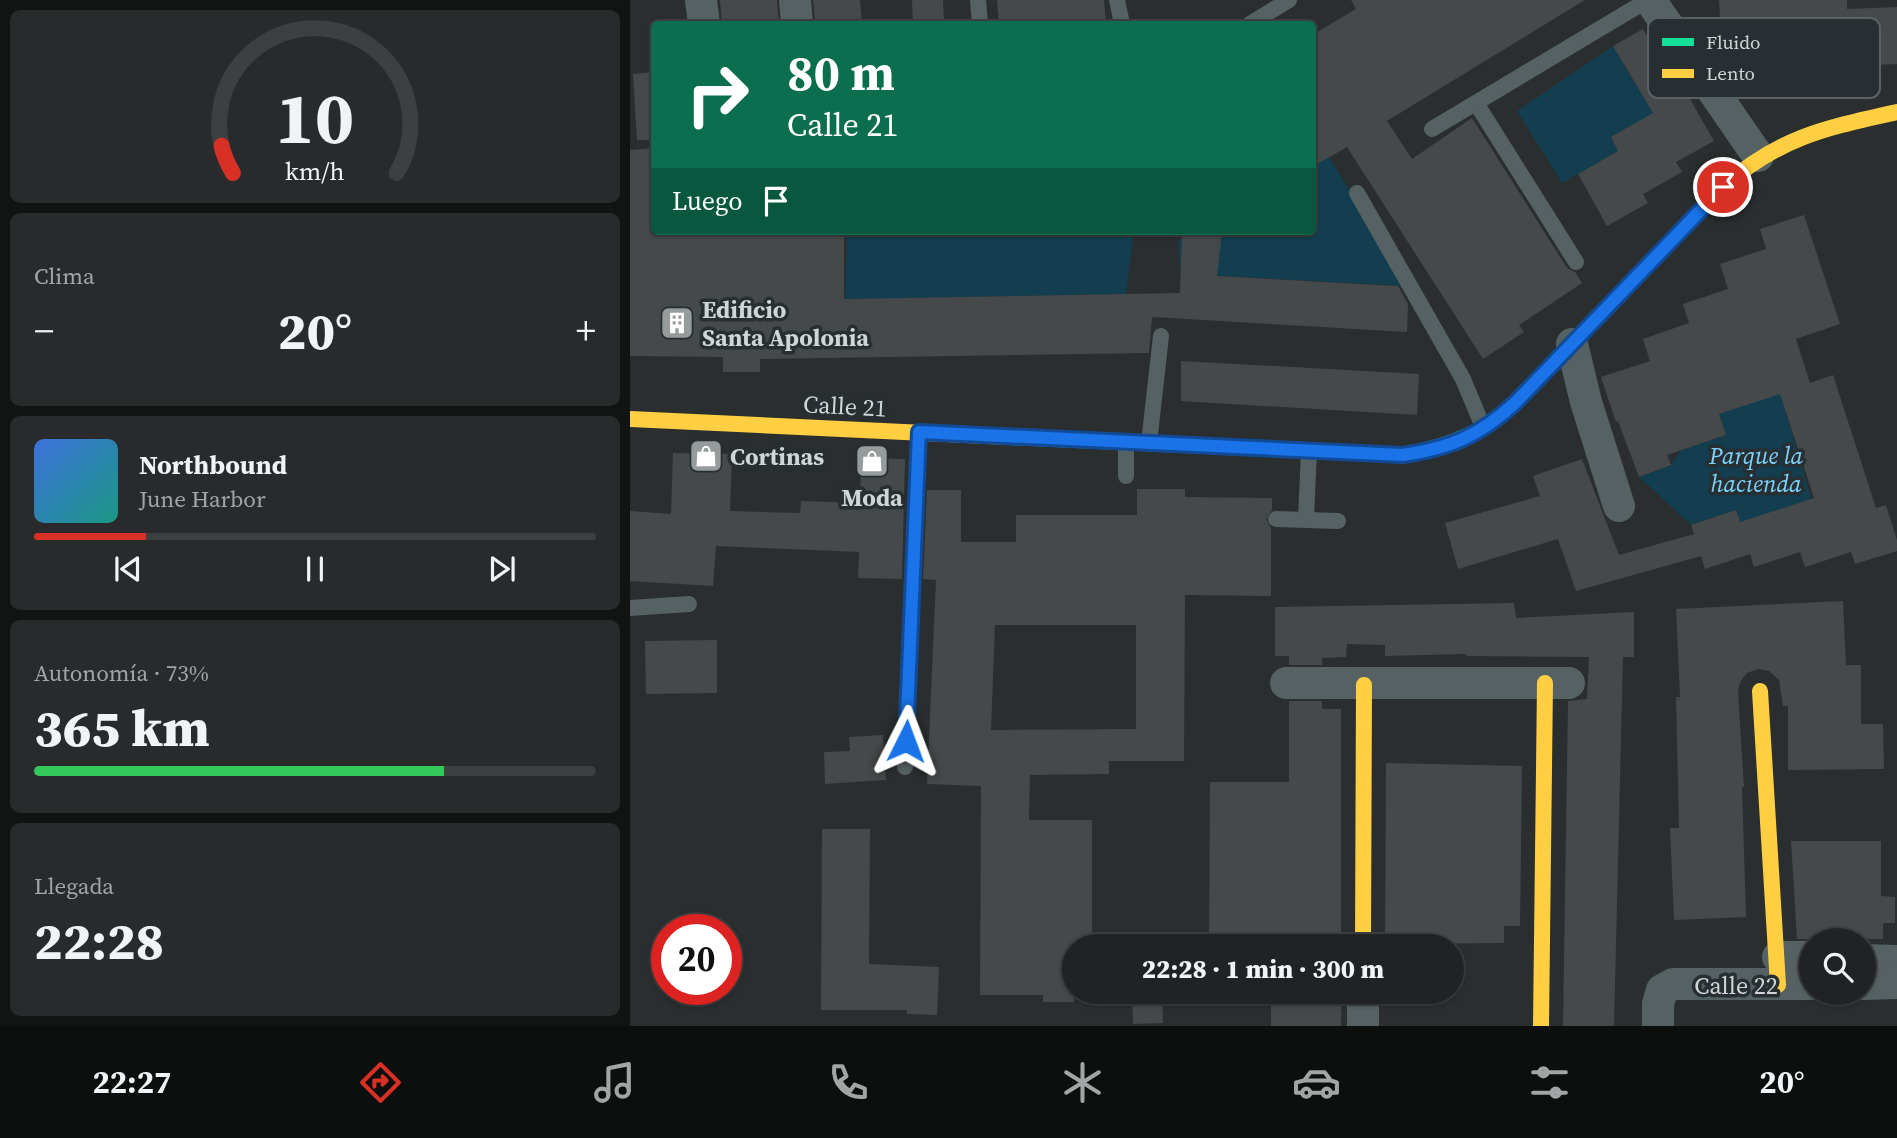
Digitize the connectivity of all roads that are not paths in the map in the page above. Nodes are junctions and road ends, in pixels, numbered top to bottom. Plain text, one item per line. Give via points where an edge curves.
1 (701, 0) edge
2 (794, 0) edge
3 (978, 0) edge
4 (1117, 0) edge
5 (1290, 0) edge
6 (1649, 0) edge
7 (1662, 18) edge
8 (704, 21) edge
9 (797, 21) edge
10 (980, 21) edge
11 (1121, 21) edge
12 (1255, 21) edge
13 (1717, 98) edge
14 (1476, 103) junction
15 (1897, 113) edge
16 (1432, 129) dead end
17 (1758, 156) junction
18 (1357, 192) dead end
19 (1576, 262) dead end
20 (1161, 336) dead end
21 (1572, 344) junction
22 (630, 419) edge
23 (1484, 429) junction
24 (919, 432) junction
25 (1126, 442) junction
26 (1149, 443) junction
27 (1309, 450) junction
28 (1126, 476) dead end
29 (1619, 506) dead end
30 (1276, 519) dead end
31 (1306, 519) junction
32 (1338, 521) dead end
33 (688, 604) dead end
34 (630, 608) edge
35 (1557, 683) joint
36 (1286, 684) dead end
37 (1364, 685) junction
38 (1760, 691) dead end
39 (905, 767) dead end
40 (1363, 934) edge
41 (1876, 960) edge
42 (1897, 961) edge
43 (1799, 962) edge
44 (1778, 971) junction
45 (1799, 980) edge
46 (1897, 983) edge
47 (1876, 984) edge
48 (1363, 1004) edge
49 (1363, 1026) edge
50 (1541, 1026) edge
51 (1658, 1026) edge

1 - 8 street
2 - 9 street
3 - 10 lane
4 - 11 lane
5 - 12 lane
6 - 7 street
6 - 14 lane
13 - 17 street
14 - 16 lane
14 - 19 lane
15 - 17 street, Calle 21 via 1786,141
17 - 21 street, Calle 21
18 - 23 lane via 1463,379
20 - 26 lane
21 - 23 street, Calle 21
21 - 29 street
22 - 24 street, Calle 21
23 - 27 street, Calle 21 via 1434,450 1403,455
24 - 25 street, Calle 21
24 - 39 lane
25 - 26 street, Calle 21
25 - 28 lane
26 - 27 street, Calle 21
27 - 31 lane
30 - 31 lane
31 - 32 lane
33 - 34 lane
35 - 37 street
35 - 50 street
36 - 37 street
37 - 40 street
38 - 44 street
41 - 42 street
43 - 44 street
44 - 45 street, Calle 22
44 - 51 street, Calle 22 via 1673,984 1662,990
46 - 47 street
48 - 49 street

